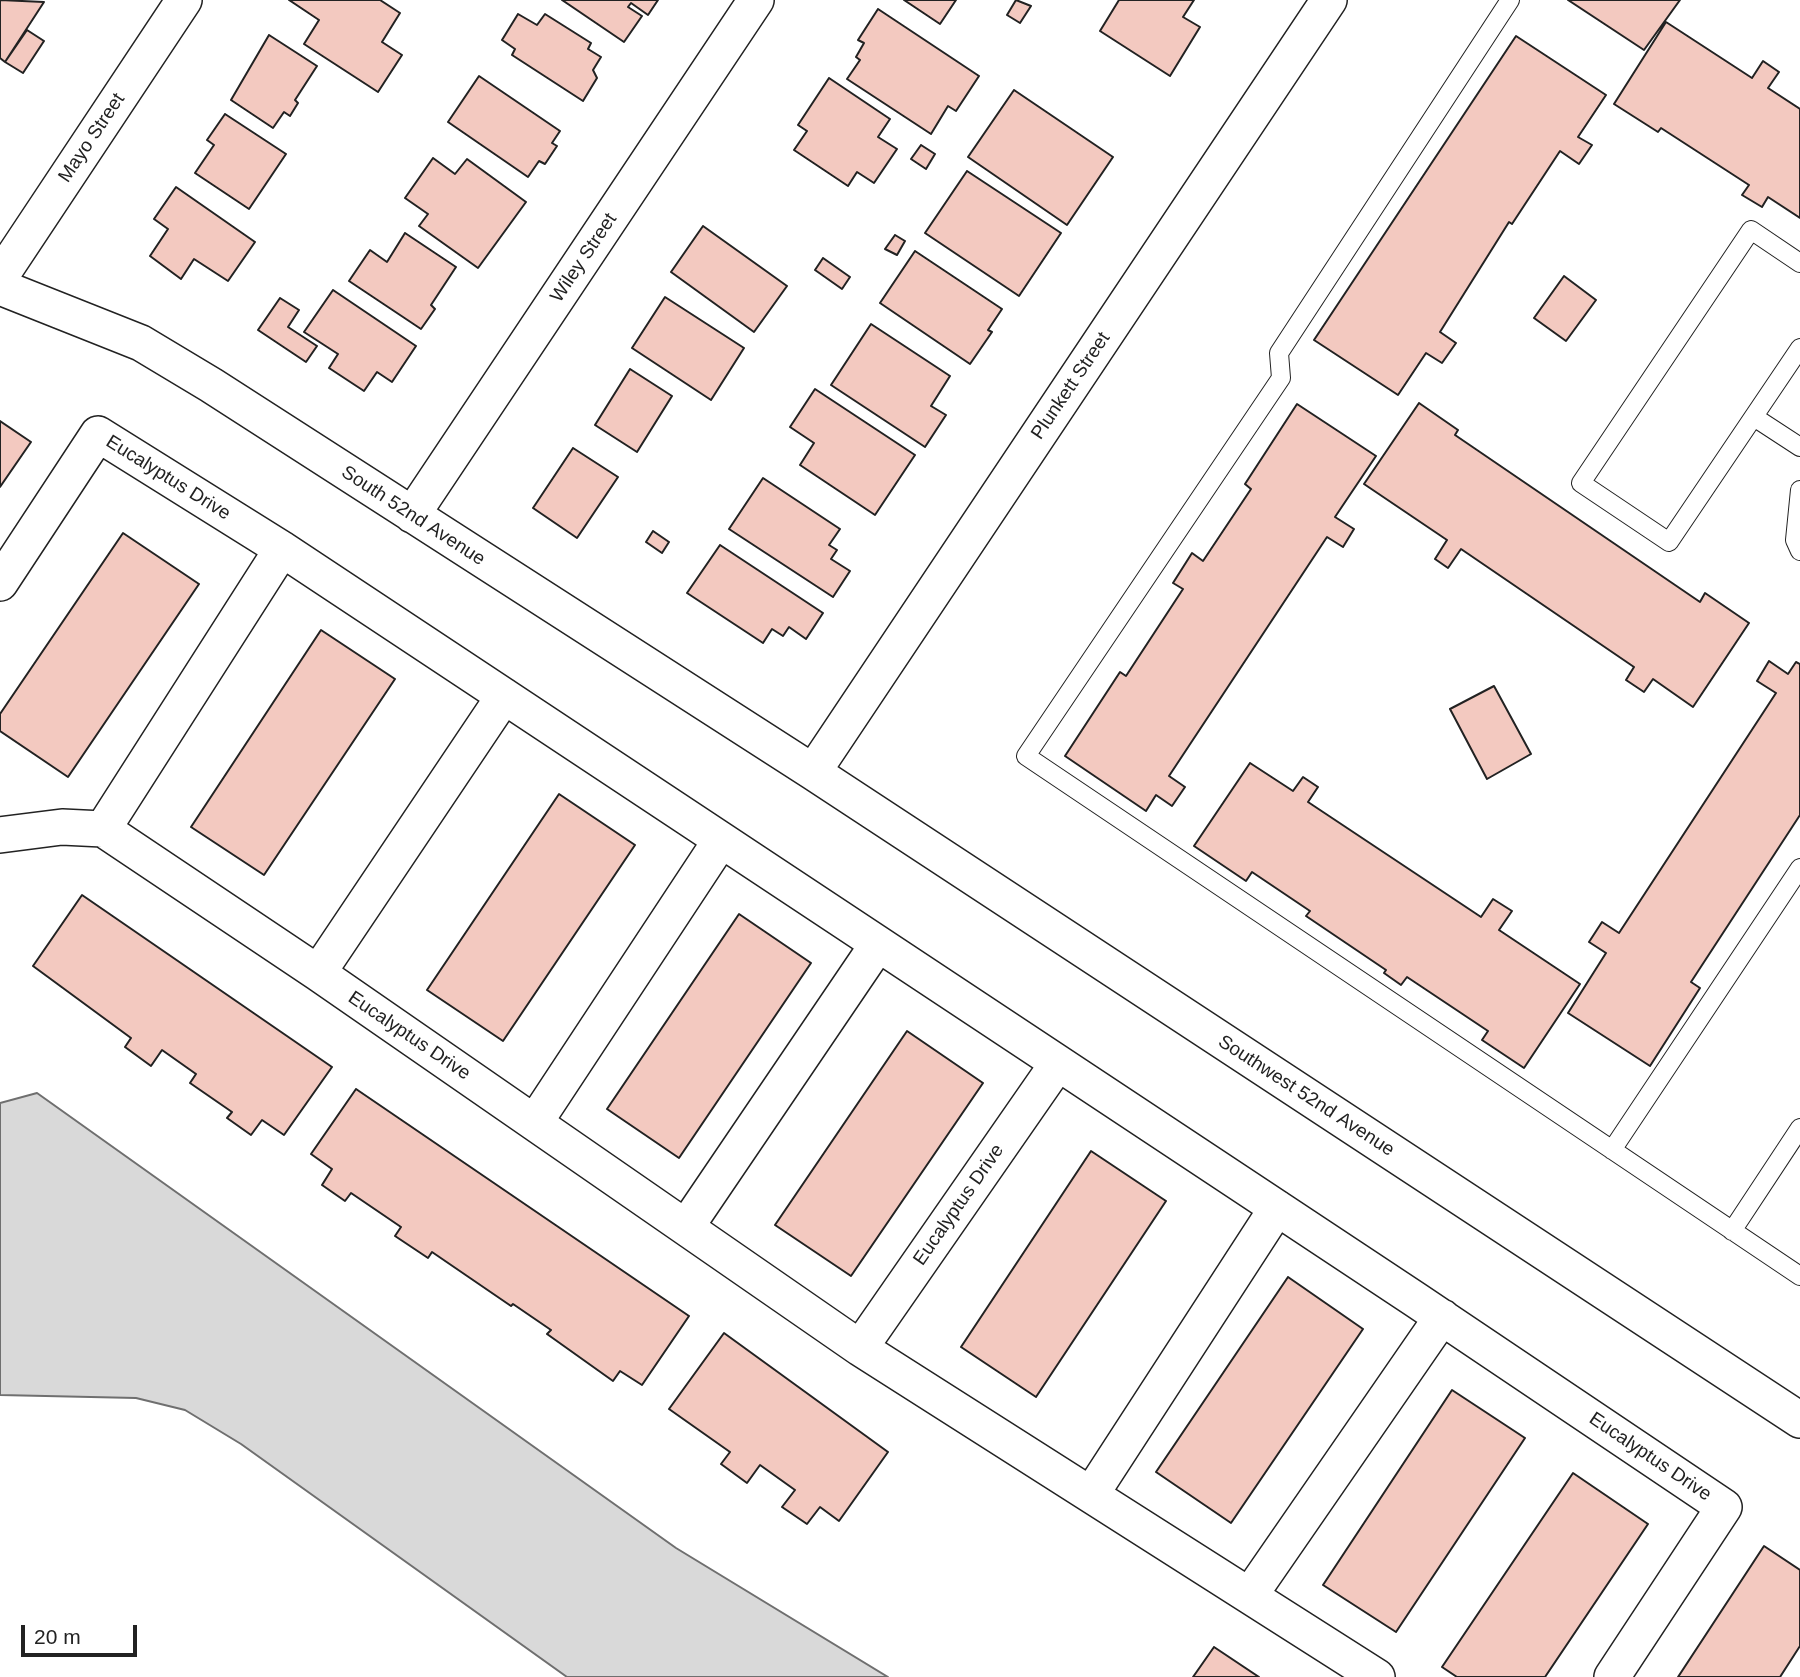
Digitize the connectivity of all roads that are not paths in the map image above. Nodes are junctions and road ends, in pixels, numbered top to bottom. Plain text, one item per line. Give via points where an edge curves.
1 (184, 0) edge
2 (756, 0) edge
3 (1329, 0) edge
4 (1510, 0) edge
5 (1800, 263) edge
6 (0, 276) edge
7 (0, 287) edge
8 (1800, 348) edge
9 (1754, 417) junction
10 (1800, 447) edge
11 (1800, 490) edge
12 (412, 515) junction
13 (282, 549) junction
14 (1800, 551) edge
15 (0, 583) edge
16 (504, 696) junction
17 (813, 772) junction
18 (103, 829) junction
19 (0, 835) edge
20 (721, 840) junction
21 (1800, 868) edge
22 (878, 944) junction
23 (318, 973) junction
24 (1058, 1063) junction
25 (535, 1122) junction
26 (1800, 1128) edge
27 (1612, 1150) junction
28 (1277, 1208) junction
29 (686, 1227) junction
30 (1732, 1231) junction
31 (1800, 1276) edge
32 (1442, 1317) junction
33 (860, 1348) junction
34 (1800, 1419) edge
35 (1092, 1493) junction
36 (1250, 1595) junction
37 (1377, 1677) edge
38 (1612, 1677) edge

1 - 6 street, Mayo Street
2 - 12 street, Wiley Street
3 - 17 street, Plunkett Street
4 - 27 lane via 1279,353 1281,378 1026,756
5 - 9 lane via 1751,230 1581,483 1669,542
7 - 12 street, South 52nd Avenue via 141,343
8 - 9 lane
9 - 10 lane
11 - 14 lane via 1795,540
12 - 17 street, South 52nd Avenue
13 - 15 street, Eucalyptus Drive via 98,434
13 - 16 street, Eucalyptus Drive
13 - 18 street
16 - 20 street, Eucalyptus Drive
16 - 23 street
17 - 34 street, Southwest 52nd Avenue
18 - 19 street via 62,827
18 - 23 street, Eucalyptus Drive
20 - 22 street, Eucalyptus Drive
20 - 25 street
21 - 27 lane
22 - 24 street, Eucalyptus Drive
22 - 29 street
23 - 25 street, Eucalyptus Drive
24 - 28 street, Eucalyptus Drive
24 - 33 street, Eucalyptus Drive
25 - 29 street, Eucalyptus Drive
26 - 30 lane
27 - 30 lane
28 - 32 street, Eucalyptus Drive
28 - 35 street
29 - 33 street, Eucalyptus Drive
30 - 31 lane
32 - 36 street
32 - 38 street, Eucalyptus Drive via 1724,1507
33 - 35 street, Eucalyptus Drive
35 - 36 street, Eucalyptus Drive
36 - 37 street, Eucalyptus Drive

